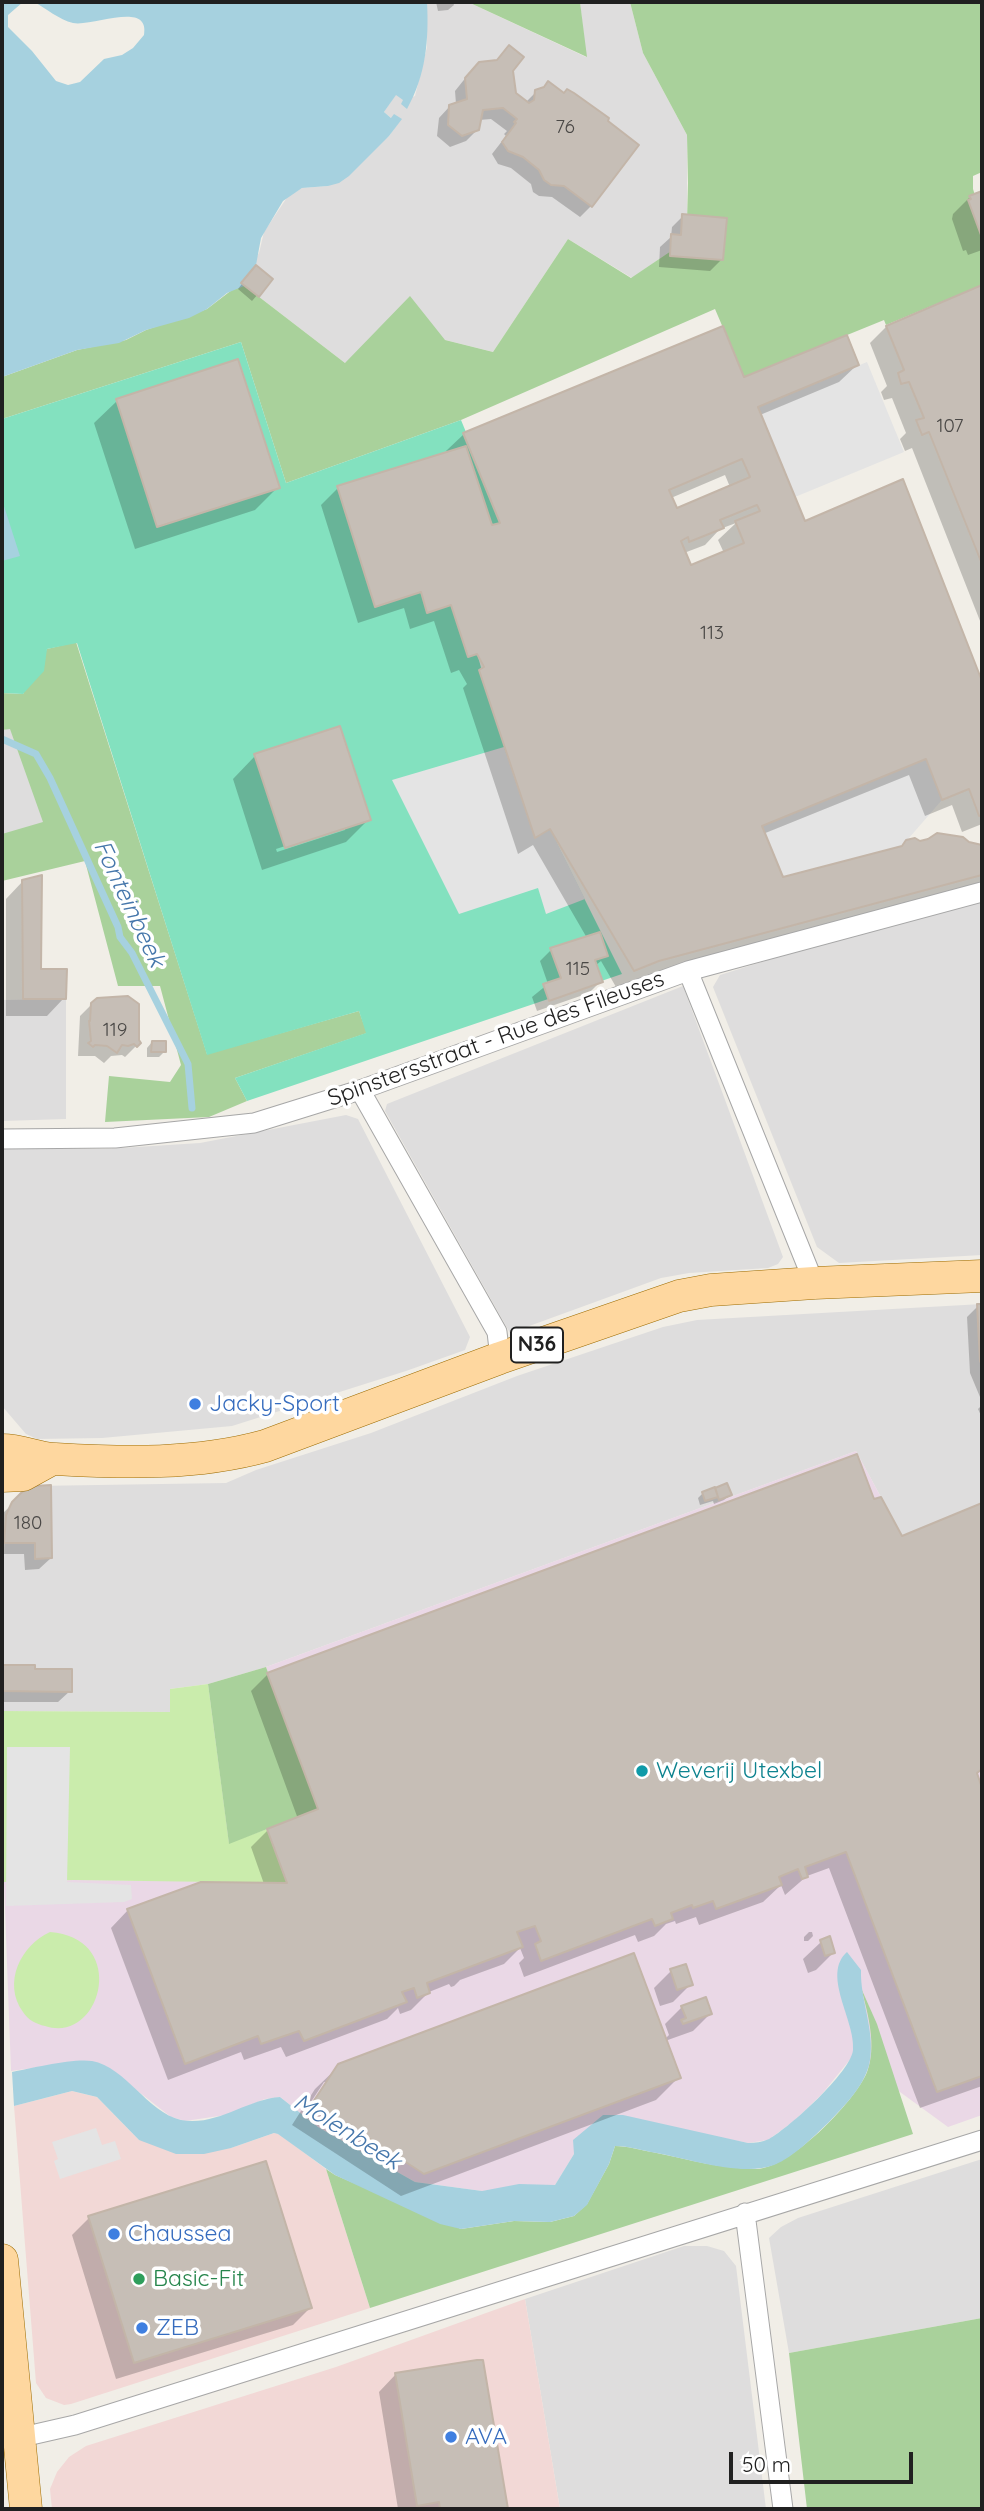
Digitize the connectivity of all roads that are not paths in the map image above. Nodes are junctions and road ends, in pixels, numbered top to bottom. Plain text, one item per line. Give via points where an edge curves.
1 (982, 892) edge
2 (688, 971) junction
3 (360, 1090) junction
4 (2, 1139) edge
5 (982, 1276) edge
6 (814, 1283) junction
7 (500, 1358) junction
8 (2, 1450) edge
9 (52, 1460) junction
10 (2, 1476) edge
11 (982, 2140) edge
12 (745, 2214) junction
13 (2, 2260) edge
14 (18, 2438) junction
15 (2, 2470) edge
16 (6, 2509) edge
17 (26, 2509) edge
18 (783, 2509) edge

1 - 2 street, Spinstersstraat - Rue des Fileuses
2 - 3 street, Spinstersstraat - Rue des Fileuses
2 - 6 street
3 - 4 street, Spinstersstraat - Rue des Fileuses via 254,1123 115,1138
3 - 7 street via 498,1332
5 - 6 main road, N36
6 - 7 main road, N36 via 679,1296
7 - 9 main road, N36 via 233,1455 189,1460
8 - 9 main road, N36
9 - 10 main road, N36 via 23,1475
11 - 12 street
12 - 14 street via 75,2425
12 - 18 street
13 - 14 main road
14 - 17 main road
15 - 16 main road

